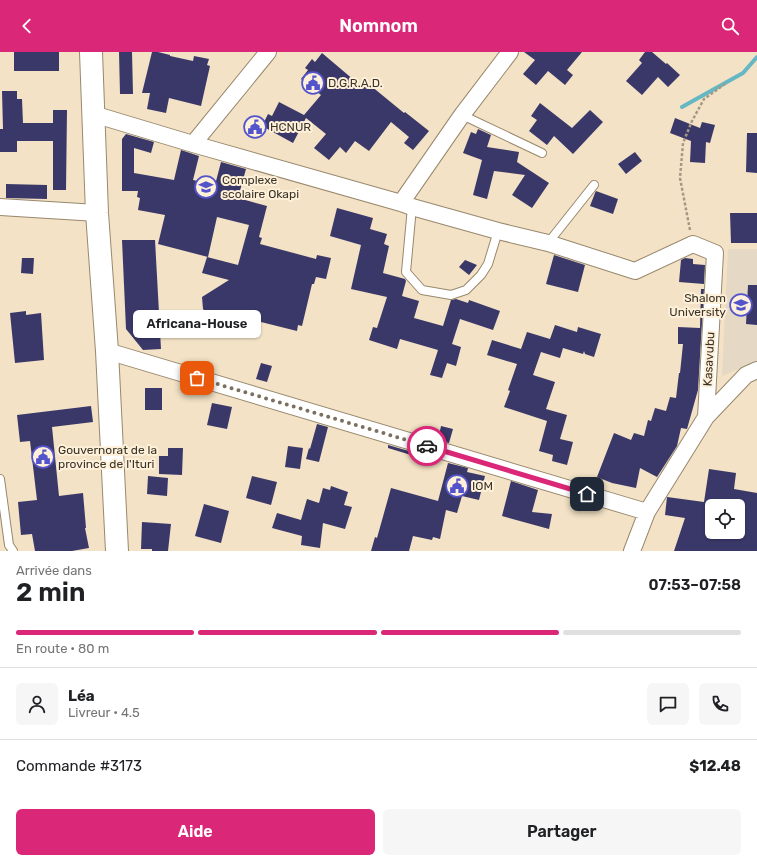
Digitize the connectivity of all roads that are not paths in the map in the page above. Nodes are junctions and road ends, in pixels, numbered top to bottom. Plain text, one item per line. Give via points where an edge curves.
1 (91, 52) edge
2 (268, 52) edge
3 (510, 52) edge
4 (93, 114) junction
5 (462, 115) junction
6 (193, 144) junction
7 (542, 153) dead end
8 (594, 186) dead end
9 (407, 205) junction
10 (0, 208) edge
11 (97, 213) junction
12 (498, 231) junction
13 (548, 243) junction
14 (107, 351) junction
15 (757, 370) edge
16 (706, 417) junction
17 (0, 479) edge
18 (647, 512) junction
19 (13, 551) edge
20 (117, 551) edge
21 (632, 551) edge

1 - 4 street
2 - 6 street
3 - 5 street
4 - 6 street
4 - 11 street
5 - 7 lane
5 - 9 street
6 - 9 street
8 - 13 lane
9 - 12 street
9 - 12 lane via 406,272 422,290 451,295 466,290 488,264
10 - 11 street
11 - 14 street
12 - 13 street
13 - 16 street, Kasavubu via 641,268 693,244 715,253
14 - 18 street
14 - 20 street
15 - 16 street via 746,375
16 - 18 street
17 - 19 lane via 9,545
18 - 21 street

